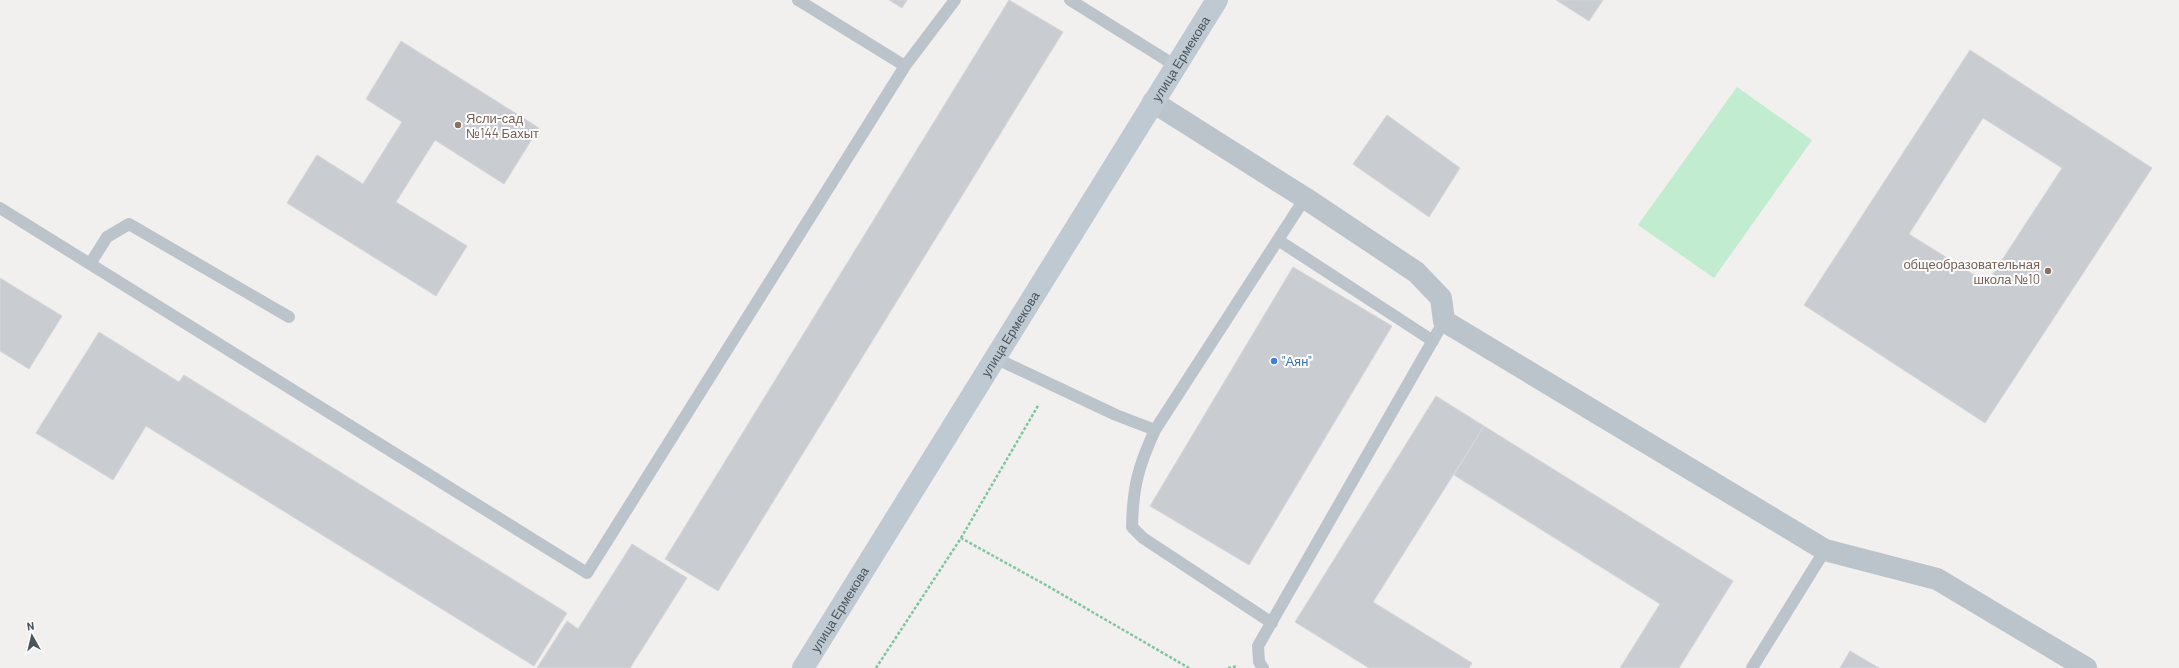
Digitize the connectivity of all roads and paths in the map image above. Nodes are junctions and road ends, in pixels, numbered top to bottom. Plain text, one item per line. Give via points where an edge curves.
1 (798, 0) edge
2 (954, 0) edge
3 (1070, 0) edge
4 (1217, 0) edge
5 (904, 66) junction
6 (1176, 66) junction
7 (1153, 102) junction
8 (1305, 198) junction
9 (0, 208) edge
10 (1278, 240) junction
11 (90, 264) junction
12 (289, 317) dead end
13 (1444, 320) junction
14 (1433, 341) junction
15 (995, 358) junction
16 (1051, 384) junction
17 (1155, 430) junction
18 (961, 538) junction
19 (1825, 550) junction
20 (1272, 623) junction
21 (803, 668) edge
22 (876, 668) edge
23 (1189, 668) edge
24 (1263, 668) edge
25 (1752, 668) edge
26 (2086, 668) edge

1 - 5 lane
2 - 5 lane
3 - 6 lane
4 - 6 main road, улица Ермекова
5 - 11 lane via 587,573
6 - 7 main road, улица Ермекова
7 - 8 street
7 - 15 main road, улица Ермекова
8 - 10 lane
8 - 13 street via 1416,272 1441,298
9 - 11 lane
10 - 14 lane
10 - 17 lane
11 - 12 lane via 107,237 129,224
13 - 14 lane
13 - 19 street
14 - 20 lane
15 - 16 lane
15 - 21 main road, улица Ермекова
16 - 17 lane via 1116,415
16 - 18 path
17 - 20 lane via 1140,465 1133,497 1132,527 1143,538
18 - 22 path
18 - 23 path
19 - 25 lane
19 - 26 street via 1937,579
20 - 24 lane via 1258,646 1259,662

